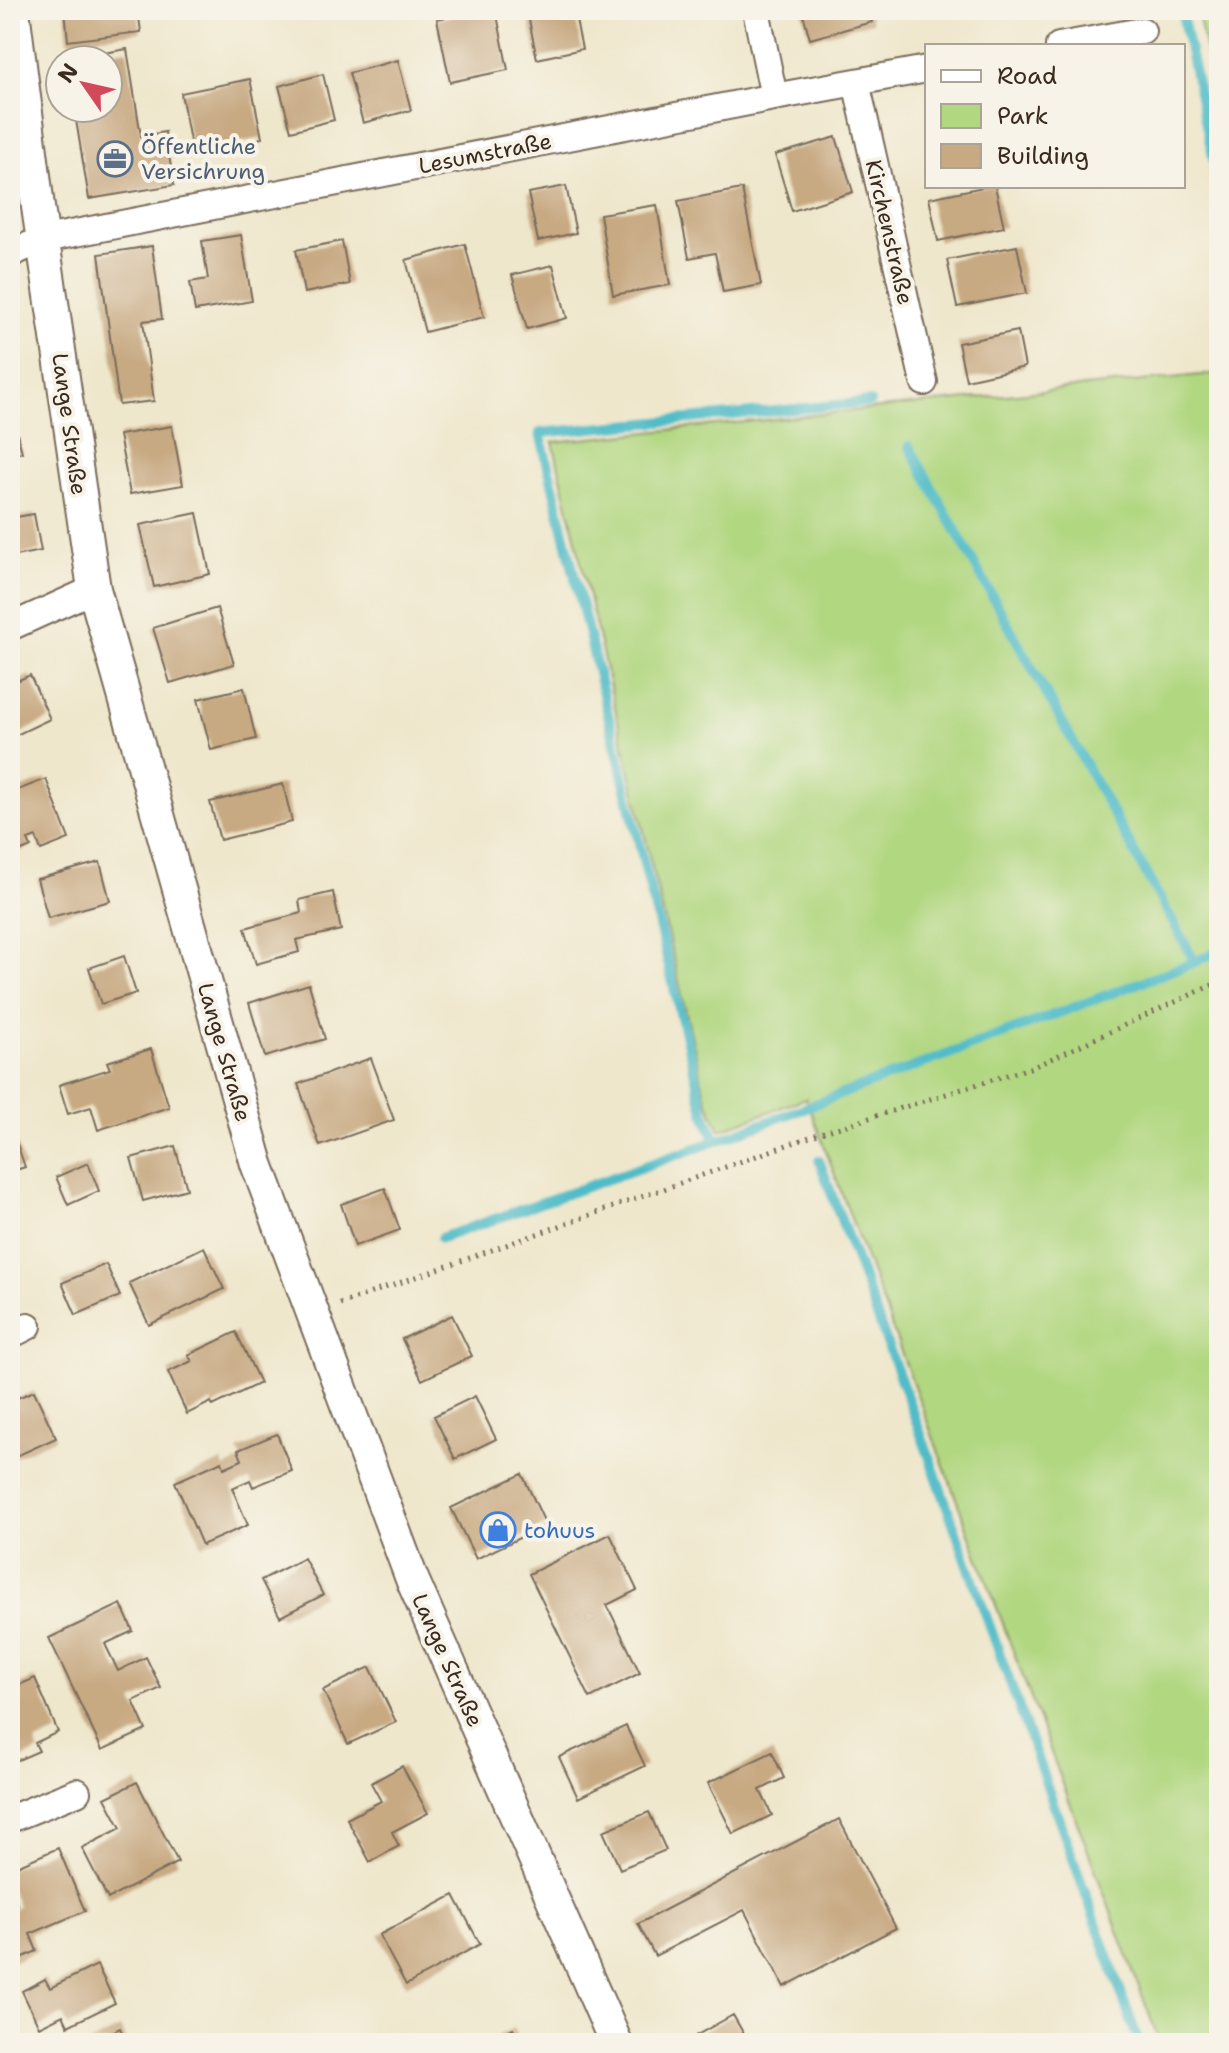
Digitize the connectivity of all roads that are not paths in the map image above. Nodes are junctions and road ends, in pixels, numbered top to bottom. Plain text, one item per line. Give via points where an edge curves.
1 (13, 10) edge
2 (756, 10) edge
3 (1142, 31) dead end
4 (1070, 44) edge
5 (925, 69) edge
6 (856, 82) junction
7 (774, 97) junction
8 (43, 239) junction
9 (10, 254) edge
10 (924, 382) dead end
11 (94, 589) junction
12 (10, 627) edge
13 (77, 1792) dead end
14 (10, 1819) edge
15 (616, 2043) edge

1 - 8 street, Lange Straße
2 - 7 street
3 - 4 street
5 - 6 street, Lesumstraße
6 - 7 street, Lesumstraße
6 - 10 street, Kirchenstraße
7 - 8 street, Lesumstraße
8 - 9 street, Lesumstraße
8 - 11 street, Lange Straße
11 - 12 street
11 - 15 street, Lange Straße via 257,1164 412,1579
13 - 14 street

